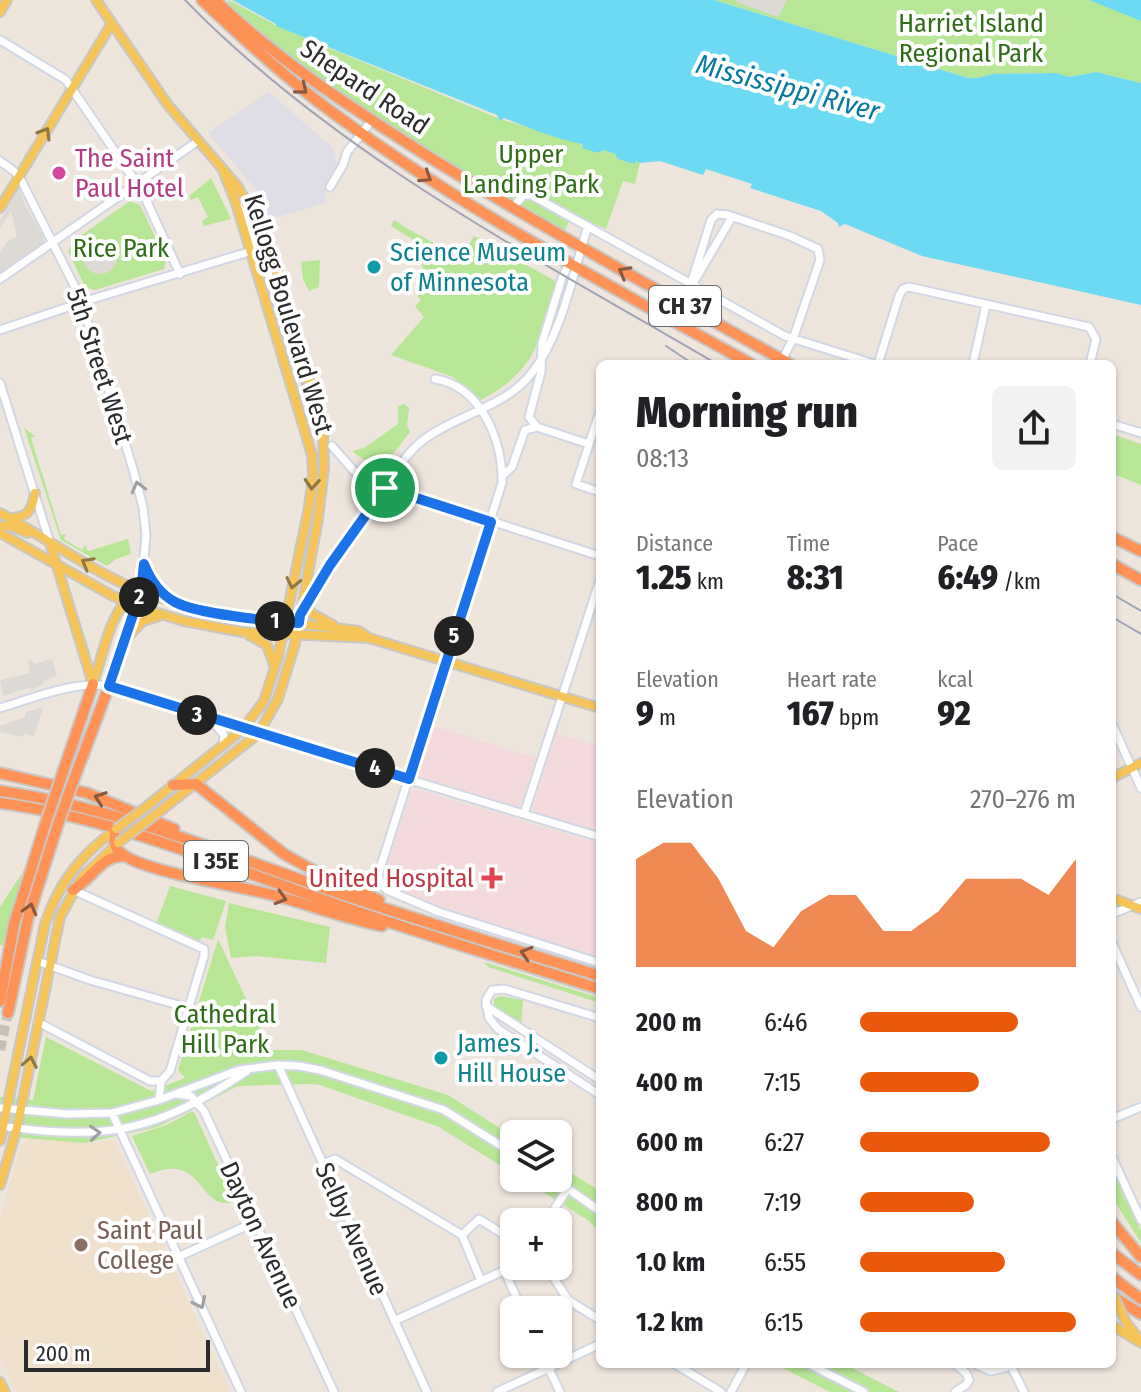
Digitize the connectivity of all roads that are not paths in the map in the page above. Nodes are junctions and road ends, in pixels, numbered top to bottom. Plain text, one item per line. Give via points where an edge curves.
1 (7, 0) edge
2 (96, 0) edge
3 (202, 0) edge
4 (215, 0) edge
5 (0, 12) edge
6 (112, 23) junction
7 (0, 40) edge
8 (71, 87) junction
9 (372, 120) junction
10 (362, 133) junction
11 (198, 141) junction
12 (0, 161) edge
13 (223, 169) junction
14 (18, 177) junction
15 (137, 184) junction
16 (330, 187) dead end
17 (246, 200) junction
18 (0, 208) edge
19 (513, 208) junction
20 (732, 217) junction
21 (588, 226) junction
22 (53, 244) junction
23 (580, 247) junction
24 (256, 250) junction
25 (572, 265) junction
26 (180, 274) junction
27 (0, 279) edge
28 (691, 284) junction
29 (82, 303) junction
30 (681, 304) junction
31 (986, 305) junction
32 (0, 330) edge
33 (793, 339) junction
34 (292, 352) tunnel mouth
35 (541, 359) junction
36 (744, 360) edge
37 (782, 360) edge
38 (787, 360) edge
39 (863, 360) edge
40 (877, 360) edge
41 (974, 360) edge
42 (1091, 360) edge
43 (435, 379) dead end
44 (0, 383) edge
45 (481, 408) junction
46 (596, 423) edge
47 (1116, 425) edge
48 (537, 427) junction
49 (1141, 433) edge
50 (589, 444) junction
51 (332, 446) dead end
52 (502, 476) junction
53 (385, 488) junction
54 (596, 491) edge
55 (35, 493) junction
56 (0, 513) edge
57 (10, 518) junction
58 (491, 522) junction
59 (0, 526) edge
60 (0, 533) edge
61 (40, 536) junction
62 (1116, 539) edge
63 (50, 543) junction
64 (1141, 551) edge
65 (596, 555) edge
66 (144, 564) junction
67 (57, 566) junction
68 (1116, 566) edge
69 (1141, 580) edge
70 (141, 591) junction
71 (596, 593) edge
72 (305, 600) junction
73 (123, 601) junction
74 (176, 603) junction
75 (136, 606) junction
76 (167, 616) junction
77 (300, 619) junction
78 (285, 622) junction
79 (337, 628) junction
80 (242, 632) junction
81 (282, 635) junction
82 (297, 636) junction
83 (369, 638) junction
84 (125, 639) junction
85 (446, 661) junction
86 (275, 670) junction
87 (93, 684) junction
88 (109, 686) junction
89 (563, 697) junction
90 (596, 707) edge
91 (0, 708) edge
92 (212, 719) junction
93 (243, 729) junction
94 (1116, 731) edge
95 (258, 734) junction
96 (223, 746) junction
97 (1136, 766) edge
98 (0, 773) edge
99 (1116, 776) edge
100 (409, 779) junction
101 (196, 784) junction
102 (173, 785) junction
103 (1141, 788) edge
104 (0, 791) edge
105 (0, 803) edge
106 (524, 814) junction
107 (116, 829) junction
108 (596, 836) edge
109 (116, 844) junction
110 (223, 852) junction
111 (125, 856) junction
112 (73, 890) junction
113 (1116, 899) edge
114 (1138, 905) edge
115 (398, 911) junction
116 (1116, 913) edge
117 (427, 935) junction
118 (1116, 952) edge
119 (37, 961) junction
120 (596, 962) edge
121 (49, 964) junction
122 (596, 975) edge
123 (596, 988) edge
124 (0, 1001) edge
125 (486, 1006) junction
126 (1141, 1007) edge
127 (189, 1008) junction
128 (8, 1013) dead end
129 (596, 1017) edge
130 (38, 1022) junction
131 (278, 1065) junction
132 (249, 1070) junction
133 (596, 1077) edge
134 (161, 1081) junction
135 (596, 1092) edge
136 (175, 1094) junction
137 (159, 1100) junction
138 (196, 1100) junction
139 (1141, 1107) edge
140 (4, 1109) edge
141 (21, 1111) junction
142 (112, 1113) junction
143 (1116, 1117) edge
144 (2, 1126) edge
145 (17, 1128) junction
146 (119, 1131) junction
147 (0, 1141) edge
148 (500, 1145) edge
149 (323, 1164) junction
150 (1116, 1166) edge
151 (0, 1185) edge
152 (572, 1191) edge
153 (596, 1208) edge
154 (1141, 1220) edge
155 (255, 1222) junction
156 (1116, 1227) edge
157 (500, 1232) edge
158 (462, 1235) junction
159 (1116, 1256) edge
160 (178, 1257) junction
161 (1141, 1257) edge
162 (500, 1272) edge
163 (1141, 1275) edge
164 (555, 1280) edge
165 (1116, 1280) edge
166 (481, 1281) junction
167 (1116, 1297) edge
168 (1141, 1299) edge
169 (1116, 1302) edge
170 (1141, 1314) edge
171 (596, 1318) edge
172 (394, 1321) junction
173 (1125, 1321) junction
174 (1116, 1326) edge
175 (1116, 1328) edge
176 (1141, 1343) edge
177 (596, 1346) edge
178 (572, 1357) edge
179 (548, 1368) joint
180 (682, 1368) edge
181 (744, 1368) edge
182 (817, 1368) edge
183 (959, 1368) edge
184 (1012, 1368) edge
185 (0, 1382) edge
186 (5, 1392) edge
187 (241, 1392) edge
188 (334, 1392) edge
189 (427, 1392) edge
190 (497, 1392) edge
191 (560, 1392) edge
192 (721, 1392) edge
193 (731, 1392) edge
194 (864, 1392) edge
195 (955, 1392) edge
196 (1024, 1392) edge

1 - 5 main road
2 - 6 main road, Kellogg Boulevard West
3 -> 10 highway, Shepard Road / CH 37 via 285,75
4 - 9 highway, Shepard Road / CH 37 via 281,57
6 - 8 main road
6 - 11 main road, Kellogg Boulevard West
7 - 8 street
14 -> 8 main road
8 - 15 street
9 - 10 street
9 - 19 highway, Shepard Road / CH 37
10 - 16 street
10 -> 25 highway, Shepard Road / CH 37
11 - 13 main road, Kellogg Boulevard West
11 - 15 street
12 - 14 street, 5th Street West
13 - 17 main road, Kellogg Boulevard West
13 - 24 main road, Kellogg Boulevard West
14 - 18 main road
14 - 22 street, 5th Street West
15 - 22 street
15 - 26 street
17 - 24 street
17 - 72 main road, Kellogg Boulevard West via 275,266 323,432 322,496
19 - 21 street via 527,194
19 - 23 highway, Shepard Road / CH 37
20 - 28 street
20 - 28 street via 717,214 711,220
20 - 33 street via 790,236 820,254
21 - 23 street
21 - 28 street
22 - 27 street
22 - 29 street, 5th Street West
23 - 25 street
30 -> 23 highway, Shepard Road / CH 37
24 - 26 street
24 - 34 street
24 -> 78 main road, Kellogg Boulevard West via 312,455 312,492
25 - 35 street via 542,343
25 - 36 highway, Shepard Road / CH 37
26 - 29 street
28 - 30 street
28 - 33 street
29 - 32 street
66 -> 29 street, 5th Street West via 141,495
30 - 37 highway, Shepard Road / CH 37
31 - 40 street via 906,288
31 - 41 street
31 - 42 street via 1089,327 1096,339
33 - 38 street
33 - 39 street
35 - 45 street via 513,391
35 - 48 street via 529,416
43 - 45 street via 459,387
44 - 55 street
45 - 52 street via 497,442
45 - 53 street via 419,443
46 - 50 street
47 - 49 street
48 - 50 street
48 - 52 street via 525,430 512,467
50 - 54 street via 576,484
51 - 53 street via 354,471
52 - 58 street
53 - 58 street
53 - 72 street
55 - 57 main road via 27,514
55 - 63 street
56 - 57 main road
57 - 61 main road
58 - 65 street
58 - 85 street
59 - 61 main road
60 - 67 main road
61 - 63 main road
62 - 64 highway
63 - 67 main road
70 -> 63 main road
66 - 70 street, 5th Street West
66 - 74 main road via 156,585
67 - 73 main road
67 - 87 main road
68 - 69 highway
70 - 73 main road
70 - 74 main road
70 - 75 main road
71 - 89 street
72 - 77 main road, Kellogg Boulevard West
72 - 79 main road via 311,613
73 - 75 main road
73 - 87 main road
74 - 78 main road
75 - 76 main road
75 - 84 main road
76 - 80 main road
76 - 84 main road via 143,621
77 - 78 main road
77 - 79 main road
77 - 82 main road, Kellogg Boulevard West
78 - 81 main road, Kellogg Boulevard West
79 - 83 main road
80 - 81 main road
80 - 86 main road via 267,645
81 - 82 main road
81 - 86 main road, Kellogg Boulevard West
82 - 83 main road
82 - 95 main road, Kellogg Boulevard West via 278,699
83 - 85 main road
84 - 88 main road
85 - 89 main road
85 - 100 street
86 - 93 main road, Kellogg Boulevard West via 264,701
87 - 88 street
87 - 91 street
87 - 124 highway, bridge via 14,924
88 - 92 street
128 -> 88 highway, bridge via 28,918
89 - 90 main road
89 - 106 street
92 - 93 street
92 - 96 street via 224,735
93 - 95 street
93 - 96 main road, Kellogg Boulevard West
94 - 97 street
95 - 100 street
95 - 101 main road, Kellogg Boulevard West
96 - 102 main road, Kellogg Boulevard West
97 - 99 main road
97 - 103 street
110 -> 98 highway via 99,798
100 - 106 street
100 - 120 street via 378,875 387,890
101 - 102 highway
101 - 109 main road, Kellogg Boulevard West, bridge
101 - 115 highway via 284,854
102 - 107 main road, Kellogg Boulevard West, bridge
104 - 110 highway, I 35E via 95,810
105 - 117 highway, I 35E via 131,831
106 - 108 street
107 - 109 highway, bridge
107 - 119 main road, Kellogg Boulevard West via 87,851 62,883
109 - 111 highway
109 - 112 main road, Kellogg Boulevard West
110 - 115 highway, I 35E
111 - 112 highway via 112,856
111 -> 117 highway via 193,878
112 - 121 main road, Kellogg Boulevard West via 60,917
112 - 127 street via 204,949
113 - 114 main road
114 - 116 street
122 -> 115 highway, I 35E
117 - 123 highway, I 35E
118 - 126 street
119 - 121 street
119 - 140 main road
121 - 127 street
121 - 130 main road, Kellogg Boulevard West
125 - 129 street via 489,992 496,988
125 - 133 street
125 - 135 street via 498,1029
127 - 134 street via 170,1071
130 - 134 street via 150,1081
141 -> 130 main road, Kellogg Boulevard West
131 - 132 street
131 - 148 street via 320,1070 444,1110
131 - 149 street, Selby Avenue
132 - 136 street
132 - 138 street
134 - 137 street
136 - 137 street
136 - 138 street
137 - 142 street
138 - 146 street via 165,1117
138 - 155 street, Dayton Avenue
139 - 143 street
140 - 141 street
140 - 144 main road
141 - 142 street
141 - 145 main road, Kellogg Boulevard West
142 - 146 street
144 - 145 street
144 - 147 main road
145 -> 146 street via 77,1134
145 - 151 main road, Kellogg Boulevard West
146 - 160 street
149 - 158 street via 341,1162
149 - 172 street, Selby Avenue
150 - 154 street
152 - 153 street
155 - 160 street
155 - 188 street, Dayton Avenue
156 - 161 highway
157 - 158 street via 479,1219
158 - 166 street
159 - 163 highway
160 -> 187 street
162 - 166 street
164 - 171 street via 568,1300
165 - 168 highway
166 - 172 street
167 - 170 highway
169 - 173 main road, bridge
172 - 189 street, Selby Avenue
173 - 174 main road
173 - 176 main road
175 - 176 main road
177 - 178 street
179 - 190 street
179 - 191 street
180 - 192 street
181 - 193 street
182 - 194 street
183 - 195 street via 968,1384
184 - 196 street
185 - 186 main road

